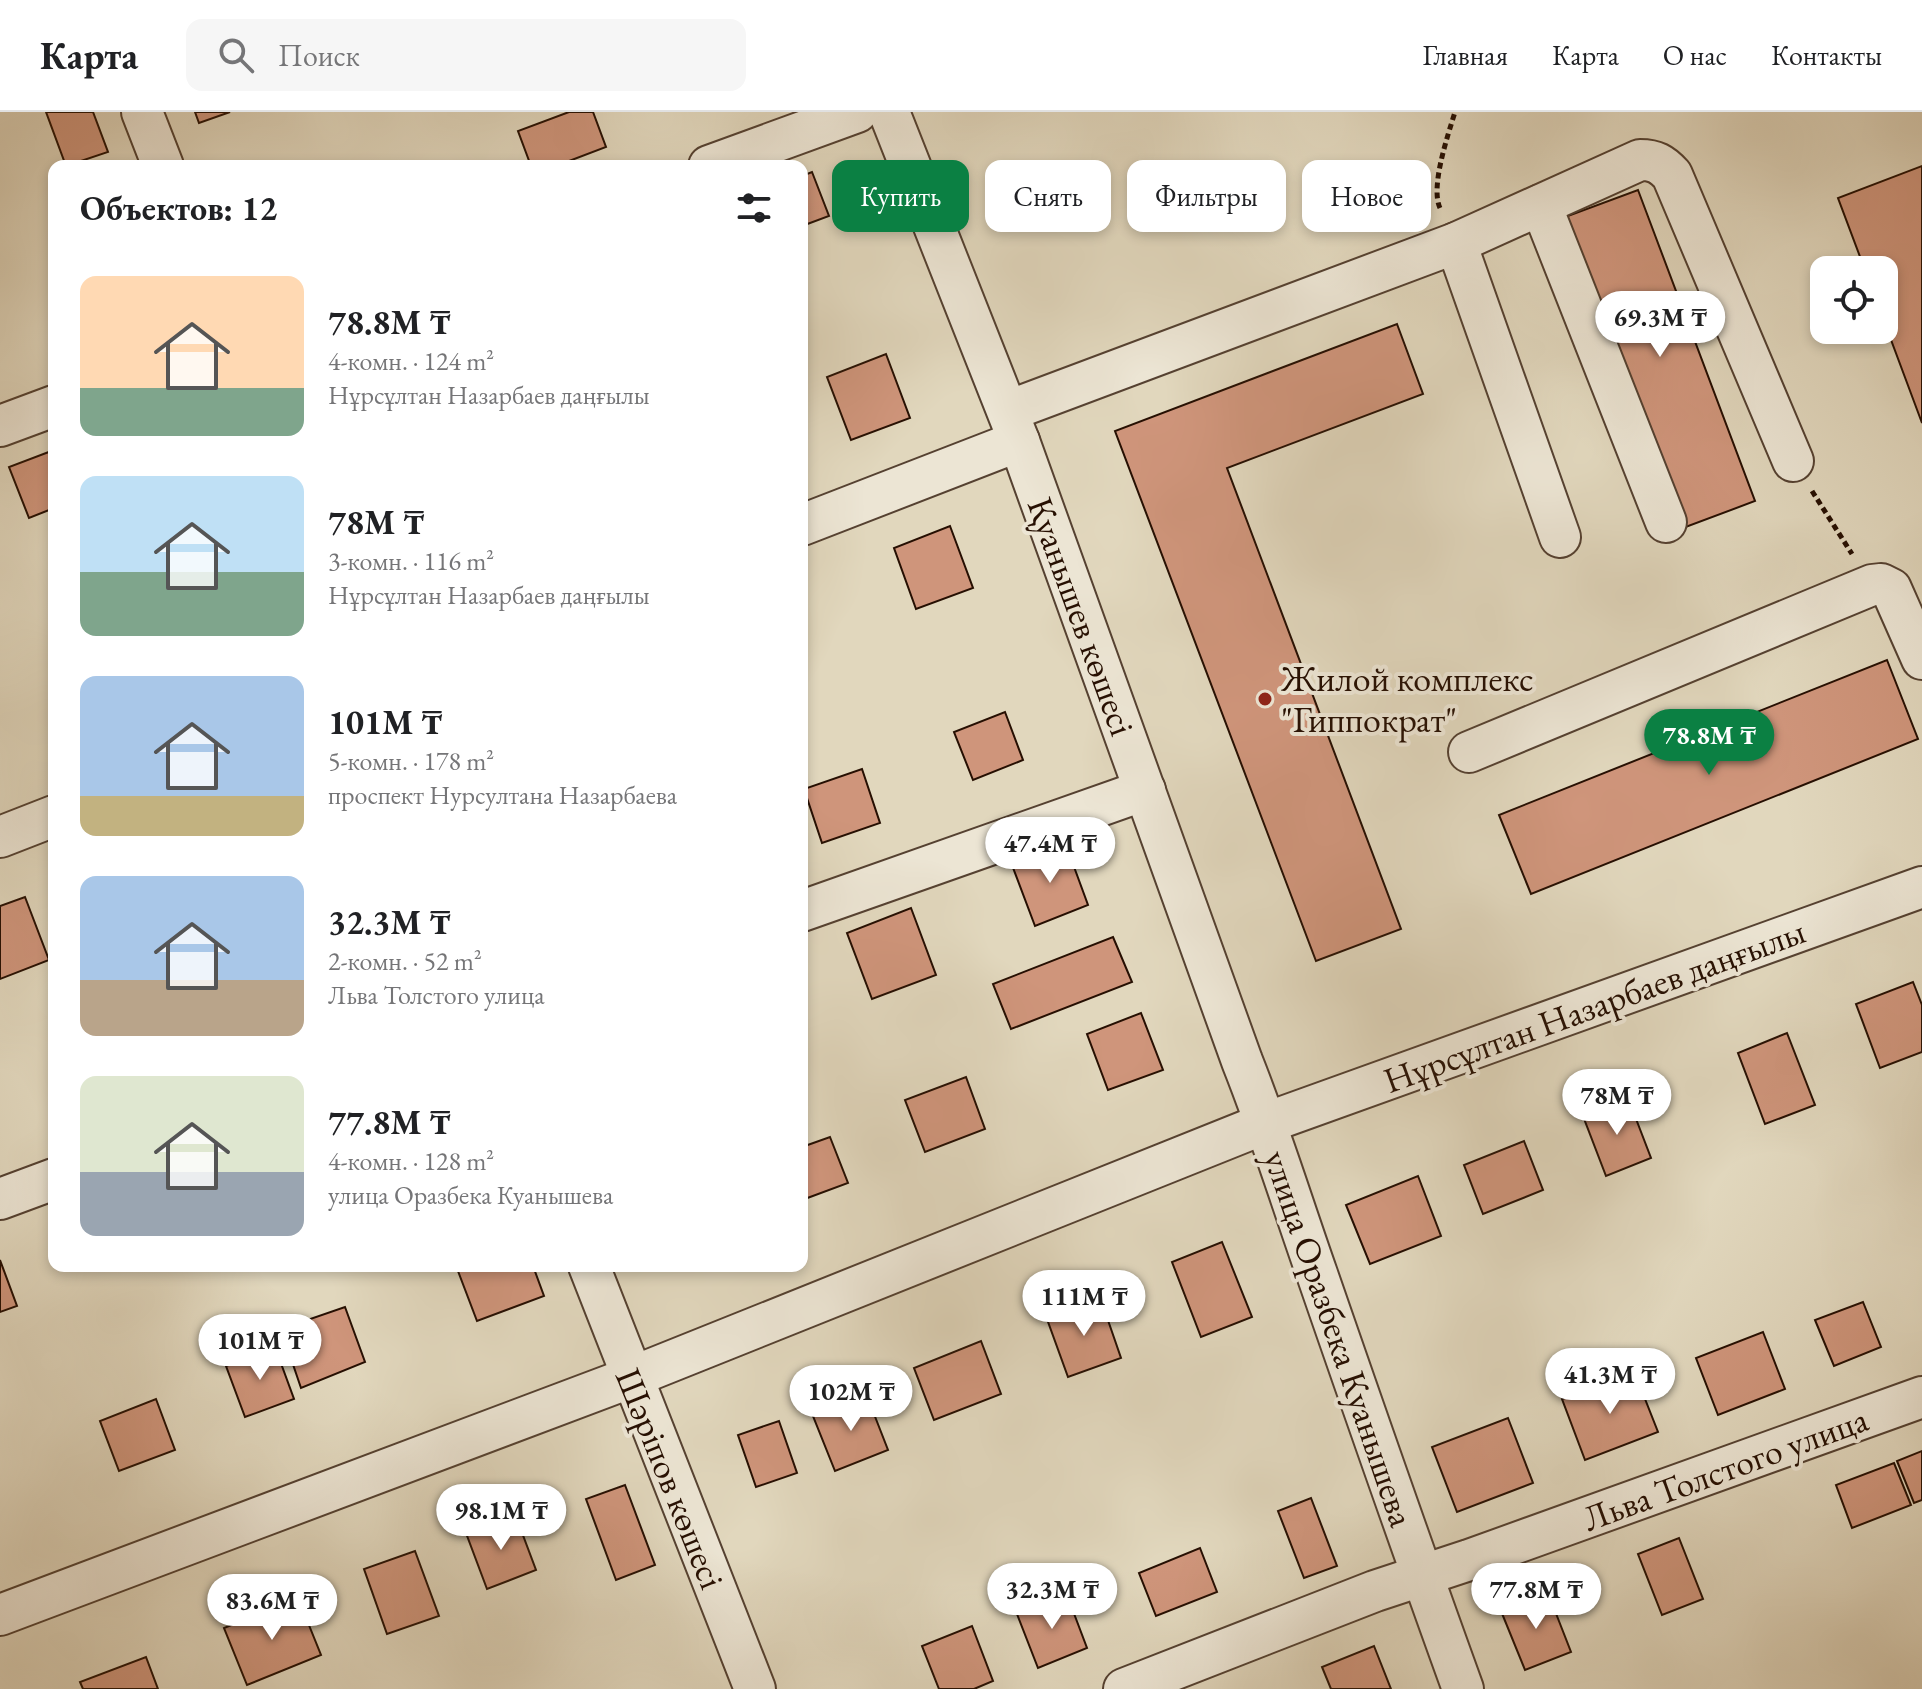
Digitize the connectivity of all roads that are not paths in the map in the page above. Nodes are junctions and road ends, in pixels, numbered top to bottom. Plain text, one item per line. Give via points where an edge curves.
1 (142, 112) edge
2 (857, 112) edge
3 (889, 112) edge
4 (161, 160) edge
5 (725, 160) edge
6 (1541, 205) junction
7 (1456, 243) junction
8 (48, 408) edge
9 (0, 426) edge
10 (1013, 426) junction
11 (1793, 461) road end
12 (808, 522) edge
13 (1666, 522) dead end
14 (1560, 537) dead end
15 (1922, 659) edge
16 (1469, 752) dead end
17 (1145, 790) junction
18 (48, 818) edge
19 (0, 837) edge
20 (1922, 887) edge
21 (808, 909) edge
22 (1266, 1123) junction
23 (48, 1181) edge
24 (0, 1199) edge
25 (591, 1272) edge
26 (632, 1377) junction
27 (1922, 1397) edge
28 (1421, 1575) junction
29 (0, 1615) edge
30 (755, 1689) edge
31 (1124, 1689) edge
32 (1463, 1689) edge

1 - 4 street
2 - 5 street
3 - 10 street, Қуанышев көшесі
6 - 7 street
6 - 11 street via 1640,160 1662,164 1672,175
6 - 13 street
7 - 10 street
7 - 14 street
8 - 9 street
10 - 12 street
10 - 17 street, Қуанышев көшесі
15 - 16 street via 1891,589 1872,585
17 - 21 street
17 - 22 street, Қуанышев көшесі
18 - 19 street
20 - 22 street, Нұрсұлтан Назарбаев даңғылы
22 - 26 street, Нұрсұлтан Назарбаев даңғылы
22 - 28 street, улица Оразбека Куанышева
23 - 24 street
25 - 26 street, Шәріпов көшесі
26 - 29 street, Нұрсұлтан Назарбаев даңғылы
26 - 30 street, Шәріпов көшесі
27 - 28 street, Льва Толстого улица
28 - 31 street, Льва Толстого улица
28 - 32 street, улица Оразбека Куанышева

